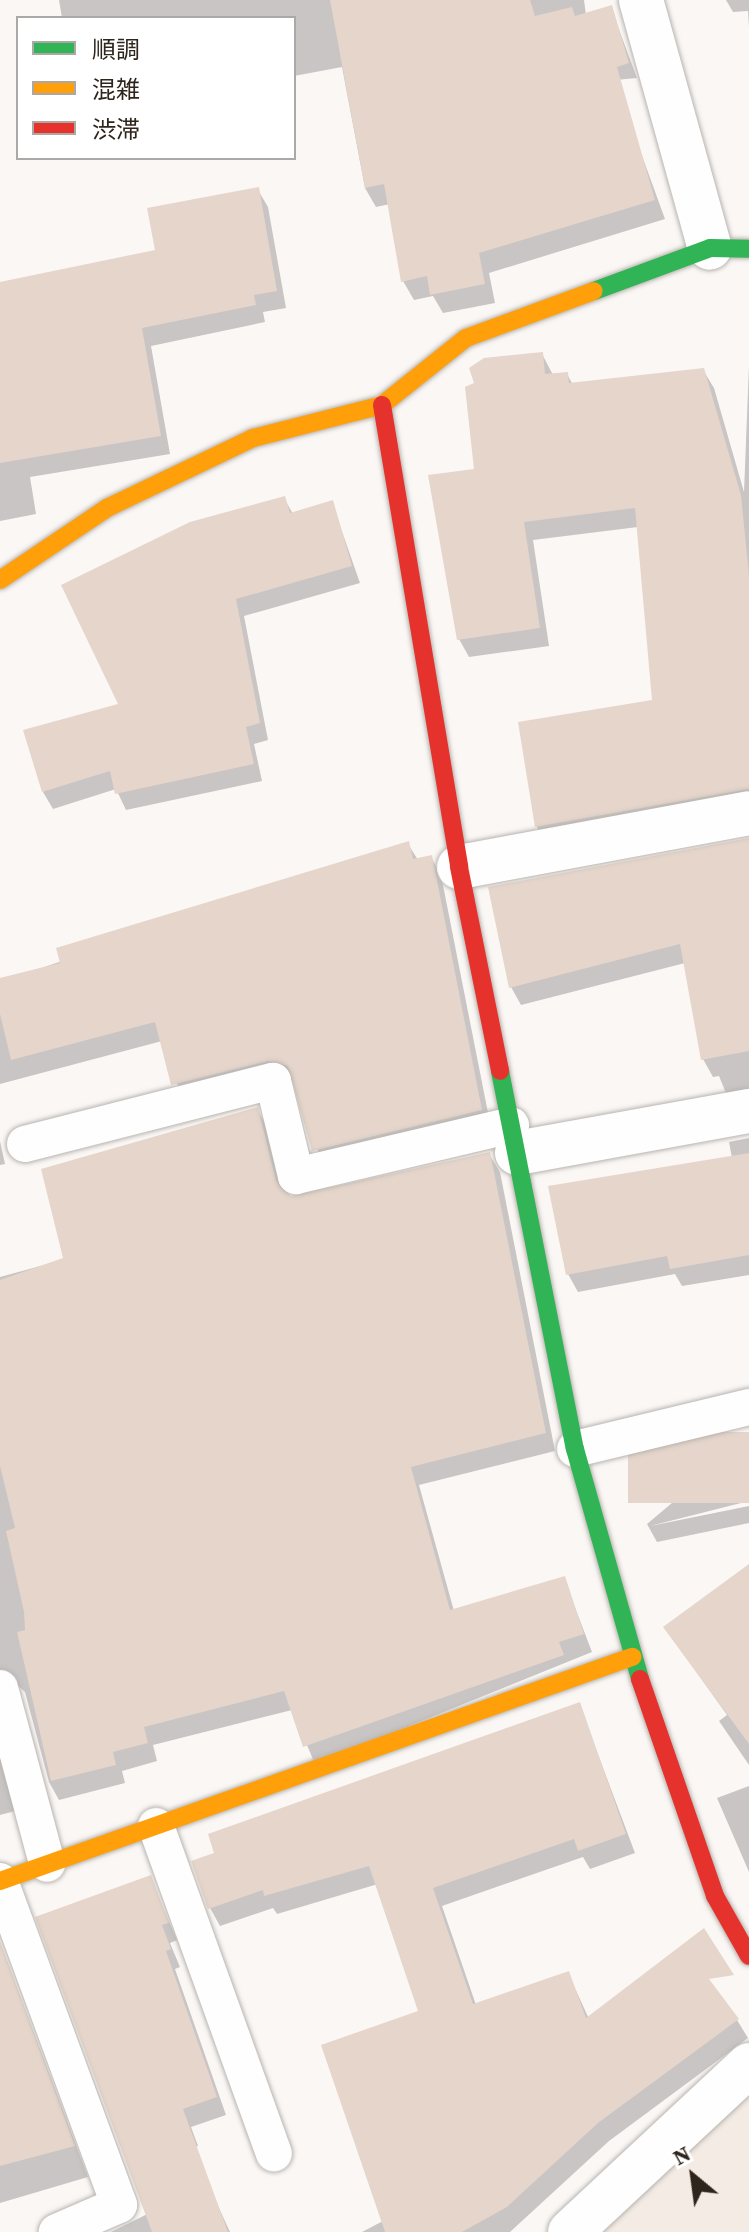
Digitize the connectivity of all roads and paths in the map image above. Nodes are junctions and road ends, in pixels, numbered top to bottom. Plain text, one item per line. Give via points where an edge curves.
1 (641, 0) edge
2 (730, 248) edge
3 (382, 405) junction
4 (0, 580) edge
5 (749, 813) edge
6 (459, 867) junction
7 (749, 1111) edge
8 (514, 1139) junction
9 (25, 1144) dead end
10 (749, 1407) edge
11 (575, 1449) junction
12 (632, 1657) junction
13 (0, 1688) edge
14 (156, 1826) junction
15 (47, 1864) junction
16 (0, 1881) edge
17 (749, 1956) edge
18 (749, 2065) edge
19 (274, 2153) dead end
20 (57, 2232) edge
21 (570, 2232) edge

1 - 2 street
2 - 3 street via 466,338
3 - 4 street via 253,438 107,508
3 - 6 street
5 - 6 street
6 - 8 street
7 - 8 street
8 - 9 lane via 296,1176 273,1081
8 - 11 street
10 - 11 lane
11 - 12 street
12 - 14 street
12 - 17 street via 715,1896
13 - 15 lane
14 - 15 street
14 - 19 lane
15 - 16 street
16 - 20 lane via 119,2205
18 - 21 street

